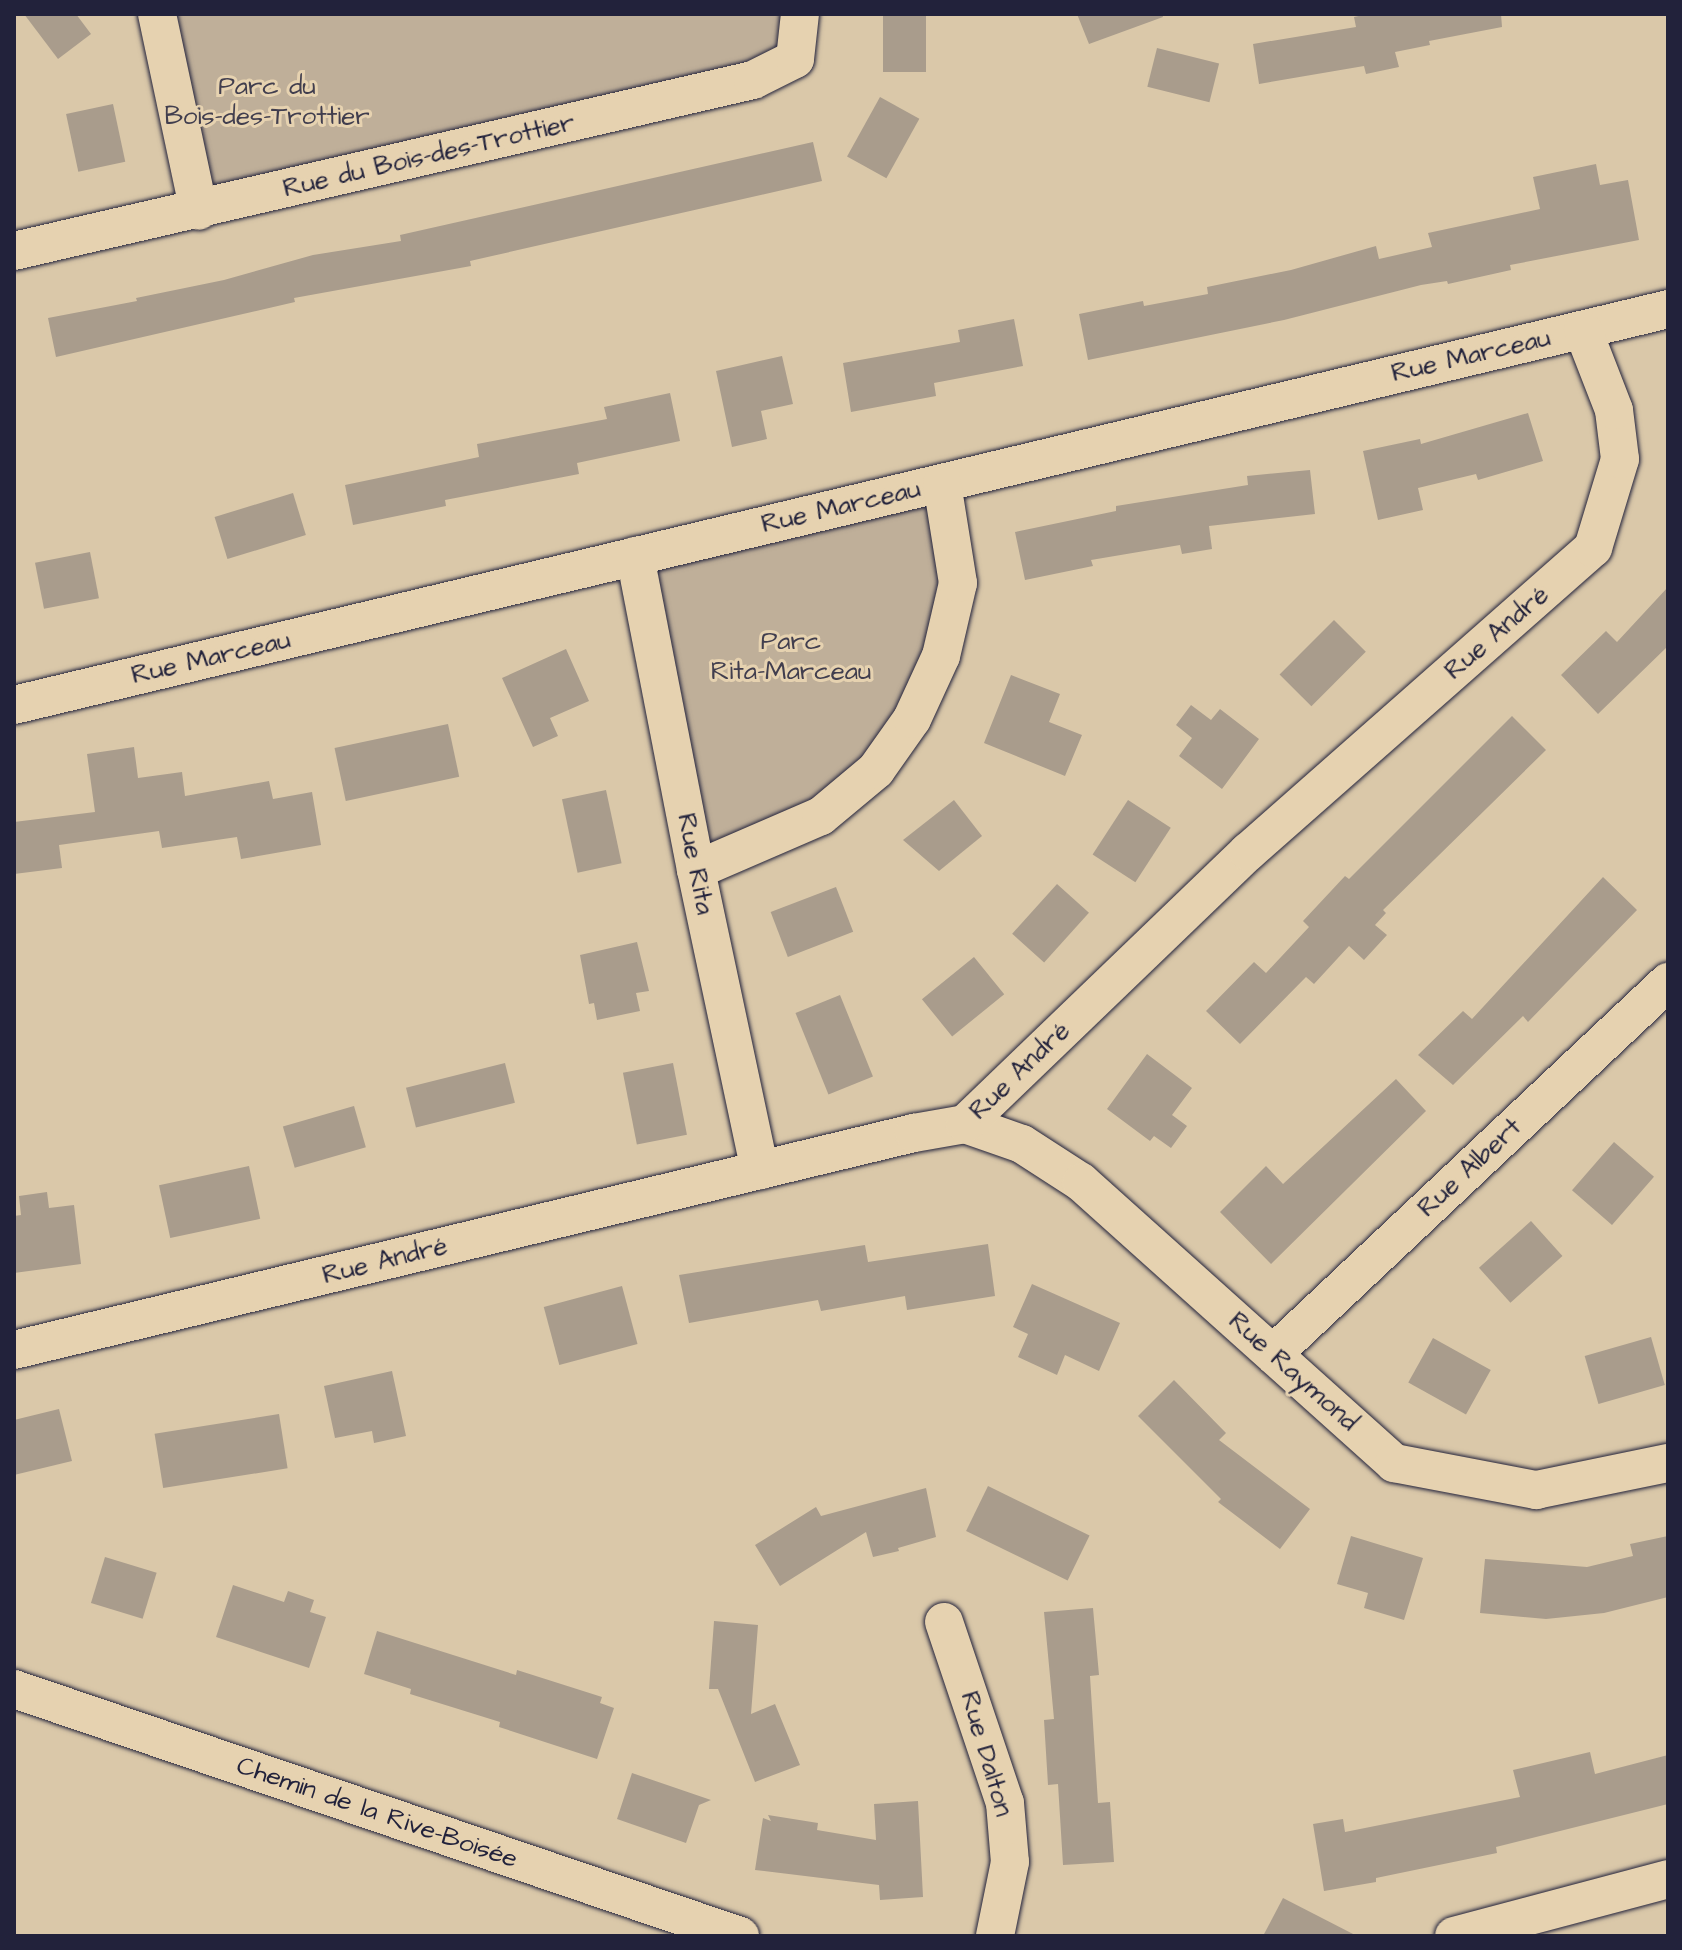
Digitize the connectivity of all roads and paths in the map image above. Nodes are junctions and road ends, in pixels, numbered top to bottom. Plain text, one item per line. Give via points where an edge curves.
1 (157, 14) edge
2 (800, 14) edge
3 (199, 211) junction
4 (14, 251) edge
5 (1668, 309) edge
6 (1583, 330) junction
7 (942, 483) junction
8 (635, 556) junction
9 (14, 705) edge
10 (696, 870) junction
11 (1668, 982) edge
12 (965, 1124) junction
13 (760, 1170) junction
14 (14, 1350) edge
15 (1273, 1354) junction
16 (1668, 1463) edge
17 (944, 1622) dead end
18 (14, 1689) edge
19 (1668, 1879) edge
20 (740, 1936) edge
21 (995, 1936) edge
22 (1454, 1936) edge

1 - 3 street
2 - 3 street, Rue du Bois-des-Trottier via 795,59 753,80
3 - 4 street, Rue du Bois-des-Trottier
5 - 6 street, Rue Marceau
6 - 7 street, Rue Marceau
6 - 12 street, Rue André via 1614,410 1620,459 1593,548 1248,852
7 - 8 street, Rue Marceau
7 - 10 street via 958,583 941,656 912,719 876,770 821,816
8 - 9 street, Rue Marceau
8 - 10 street, Rue Rita
10 - 13 street, Rue Rita
11 - 15 street, Rue Albert
12 - 13 street, Rue André
12 - 15 street, Rue Raymond via 1022,1144 1081,1182
13 - 14 street, Rue André
15 - 16 street, Rue Raymond via 1394,1463 1536,1490
17 - 21 street, Rue Dalton via 1005,1803 1010,1862
18 - 20 street, Chemin de la Rive-Boisée
19 - 22 street

